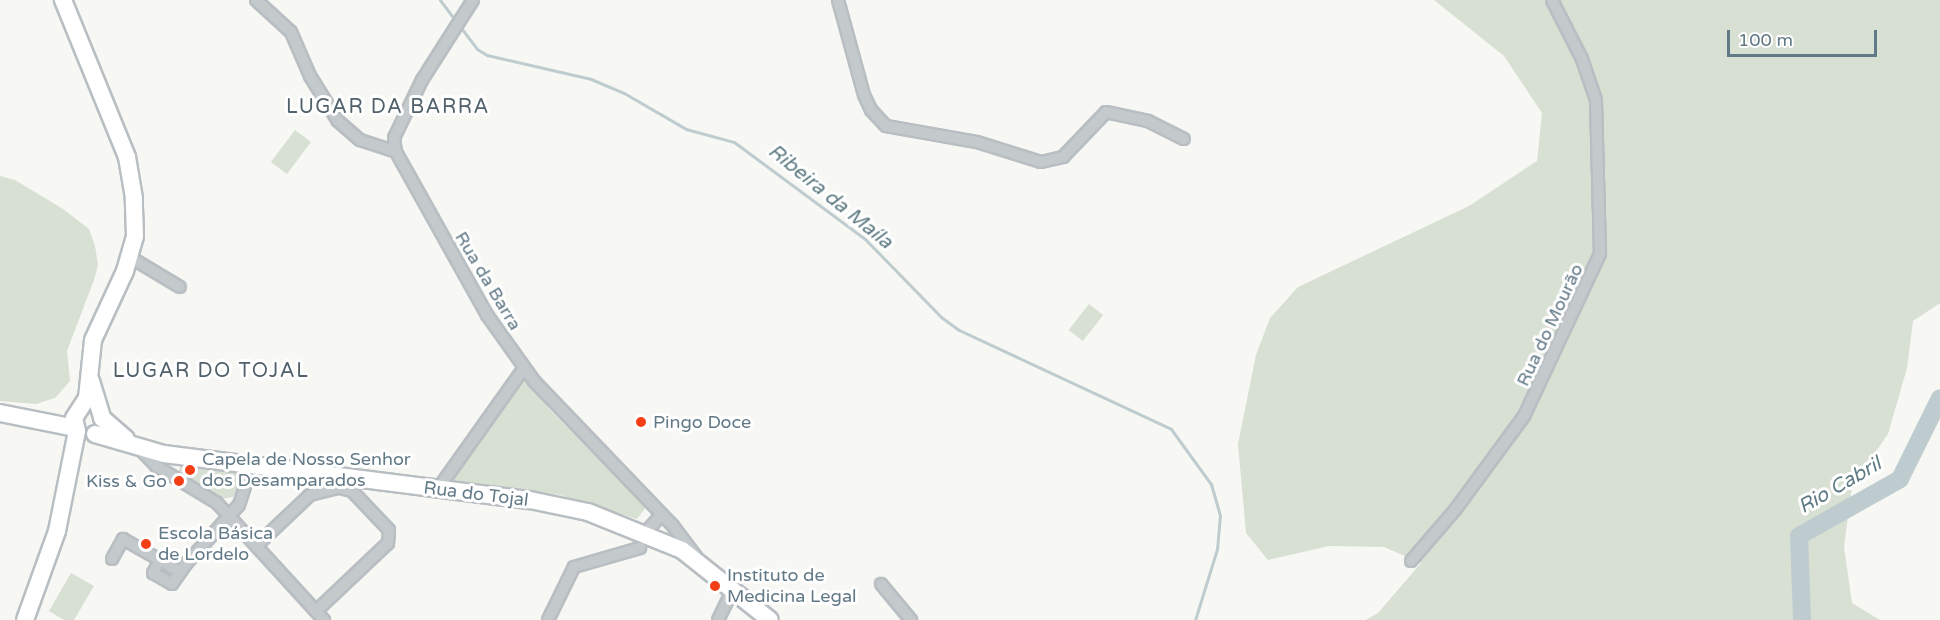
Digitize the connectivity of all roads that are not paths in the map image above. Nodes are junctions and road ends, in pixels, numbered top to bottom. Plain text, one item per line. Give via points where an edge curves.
1 (63, 0) edge
2 (256, 0) edge
3 (473, 0) edge
4 (838, 0) edge
5 (1552, 0) edge
6 (1184, 139) dead end
7 (396, 152) junction
8 (130, 257) junction
9 (180, 287) dead end
10 (89, 368) junction
11 (524, 368) junction
12 (81, 409) junction
13 (0, 413) edge
14 (101, 416) junction
15 (39, 419) junction
16 (84, 432) junction
17 (137, 446) junction
18 (252, 465) junction
19 (438, 489) junction
20 (230, 517) junction
21 (665, 518) junction
22 (646, 539) junction
23 (256, 546) junction
24 (112, 558) dead end
25 (699, 560) junction
26 (1411, 561) dead end
27 (881, 584) dead end
28 (734, 587) junction
29 (320, 616) edge
30 (25, 620) edge
31 (548, 620) edge
32 (718, 620) edge
33 (770, 620) edge
34 (911, 620) edge

1 - 8 main road via 128,157 135,218
2 - 7 street via 291,32 310,76 338,121 360,140
3 - 7 street via 422,80 398,130 393,144
4 - 6 street via 864,94 871,111 886,126 973,141 1041,162 1063,157 1106,112 1148,121
5 - 26 street, Rua do Mourão via 1582,59 1596,100 1600,254 1524,416 1455,510
7 - 11 street, Rua da Barra via 487,315
8 - 9 street
8 - 10 main road via 94,337
10 - 12 main road
10 - 14 main road
11 - 19 street
11 - 21 street, Rua da Barra via 553,405
12 - 14 main road via 92,408
12 - 15 main road
12 - 16 main road
13 - 15 main road, Rua do Tojal
14 - 16 main road via 101,427
14 - 17 main road
15 - 16 main road, Rua do Tojal
16 - 17 main road, Rua do Tojal
16 - 30 main road via 73,454 57,531
17 - 18 main road, Rua do Tojal via 164,454
17 - 20 street via 149,461 211,498
18 - 19 main road, Rua do Tojal
18 - 20 street via 243,499
19 - 22 main road, Rua do Tojal via 567,507
20 - 23 street
20 - 24 street via 172,584 153,573 160,560 123,539
21 - 22 street
21 - 25 street, Rua da Barra
22 - 25 main road, Rua do Tojal
22 - 31 street via 574,567
23 - 29 street
23 - 29 street via 310,495 339,488 352,491 389,530 388,543
25 - 28 main road, Rua do Tojal
27 - 34 street
28 - 32 street
28 - 33 main road, Rua do Tojal

